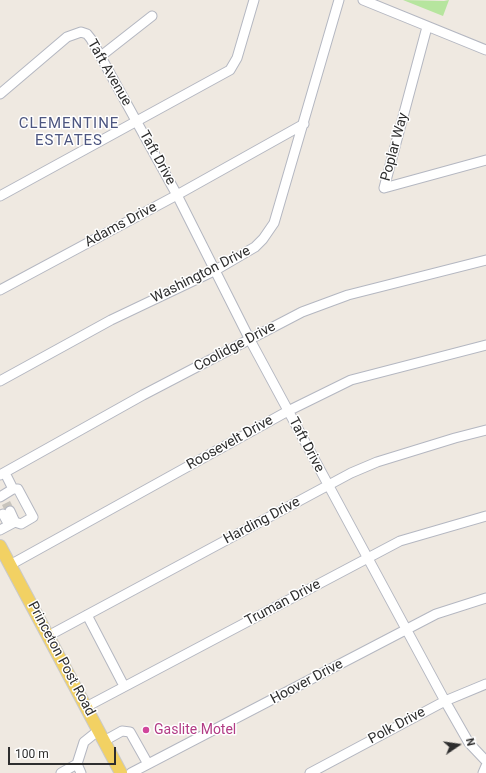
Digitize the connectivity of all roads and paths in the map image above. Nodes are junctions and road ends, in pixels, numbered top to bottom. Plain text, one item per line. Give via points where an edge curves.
1 (254, 0) edge
2 (339, 0) edge
3 (363, 0) edge
4 (152, 16) dead end
5 (427, 27) junction
6 (486, 50) edge
7 (101, 56) junction
8 (0, 94) edge
9 (137, 122) junction
10 (304, 124) junction
11 (486, 160) edge
12 (1, 194) edge
13 (177, 195) junction
14 (486, 260) edge
15 (214, 271) junction
16 (0, 290) edge
17 (250, 340) junction
18 (486, 345) edge
19 (0, 381) edge
20 (288, 411) junction
21 (486, 430) edge
22 (2, 474) edge
23 (329, 486) junction
24 (13, 489) junction
25 (5, 514) edge
26 (486, 516) edge
27 (0, 546) edge
28 (368, 558) junction
29 (10, 565) junction
30 (486, 598) edge
31 (87, 615) junction
32 (406, 629) junction
33 (48, 636) junction
34 (486, 684) edge
35 (124, 686) junction
36 (445, 701) junction
37 (86, 707) junction
38 (101, 736) junction
39 (486, 761) edge
40 (77, 764) junction
41 (148, 764) junction
42 (486, 766) edge
43 (61, 773) edge
44 (81, 773) edge
45 (121, 773) edge
46 (131, 773) edge
47 (310, 773) edge
48 (482, 773) edge

1 - 9 street via 237,58 230,70
2 - 10 street, Washington Drive
3 - 5 street
4 - 7 street
5 - 6 street
5 - 11 street, Poplar Way via 384,188
7 - 8 street, Taft Avenue via 86,34 72,34
7 - 9 street, Taft Avenue
9 - 12 street
9 - 13 street, Taft Drive
10 - 13 street, Adams Drive
10 - 15 street, Washington Drive via 270,231 255,247
13 - 15 street, Taft Drive
13 - 16 street, Adams Drive
14 - 17 street, Coolidge Drive via 331,300 302,312
15 - 17 street, Taft Drive
15 - 19 street, Washington Drive via 112,320
17 - 20 street, Taft Drive
17 - 22 street, Coolidge Drive via 143,395
18 - 20 street, Roosevelt Drive via 351,380
20 - 23 street, Taft Drive
20 - 29 street, Roosevelt Drive
21 - 23 street, Harding Drive via 377,462
22 - 24 street
23 - 28 street, Taft Drive
23 - 31 street, Harding Drive
24 - 25 street
24 - 25 street via 18,489 33,517 21,524
26 - 28 street, Truman Drive via 400,541
27 - 29 main road, Princeton Post Road
28 - 32 street, Taft Drive
28 - 35 street, Truman Drive
29 - 33 main road, Princeton Post Road
30 - 32 street, Hoover Drive via 448,609
31 - 33 street, Harding Drive
31 - 35 street
32 - 36 street, Taft Drive
32 - 41 street, Hoover Drive
33 - 37 main road, Princeton Post Road
34 - 36 street, Polk Drive
35 - 37 street, Truman Drive
36 - 39 street, Taft Drive via 469,743
36 - 47 street, Polk Drive
37 - 38 main road, Princeton Post Road
38 - 40 street via 84,742
38 - 41 street via 122,731 130,732
38 - 45 main road, Princeton Post Road
40 - 43 street
40 - 44 street
41 - 46 street, Hoover Drive
42 - 48 street

